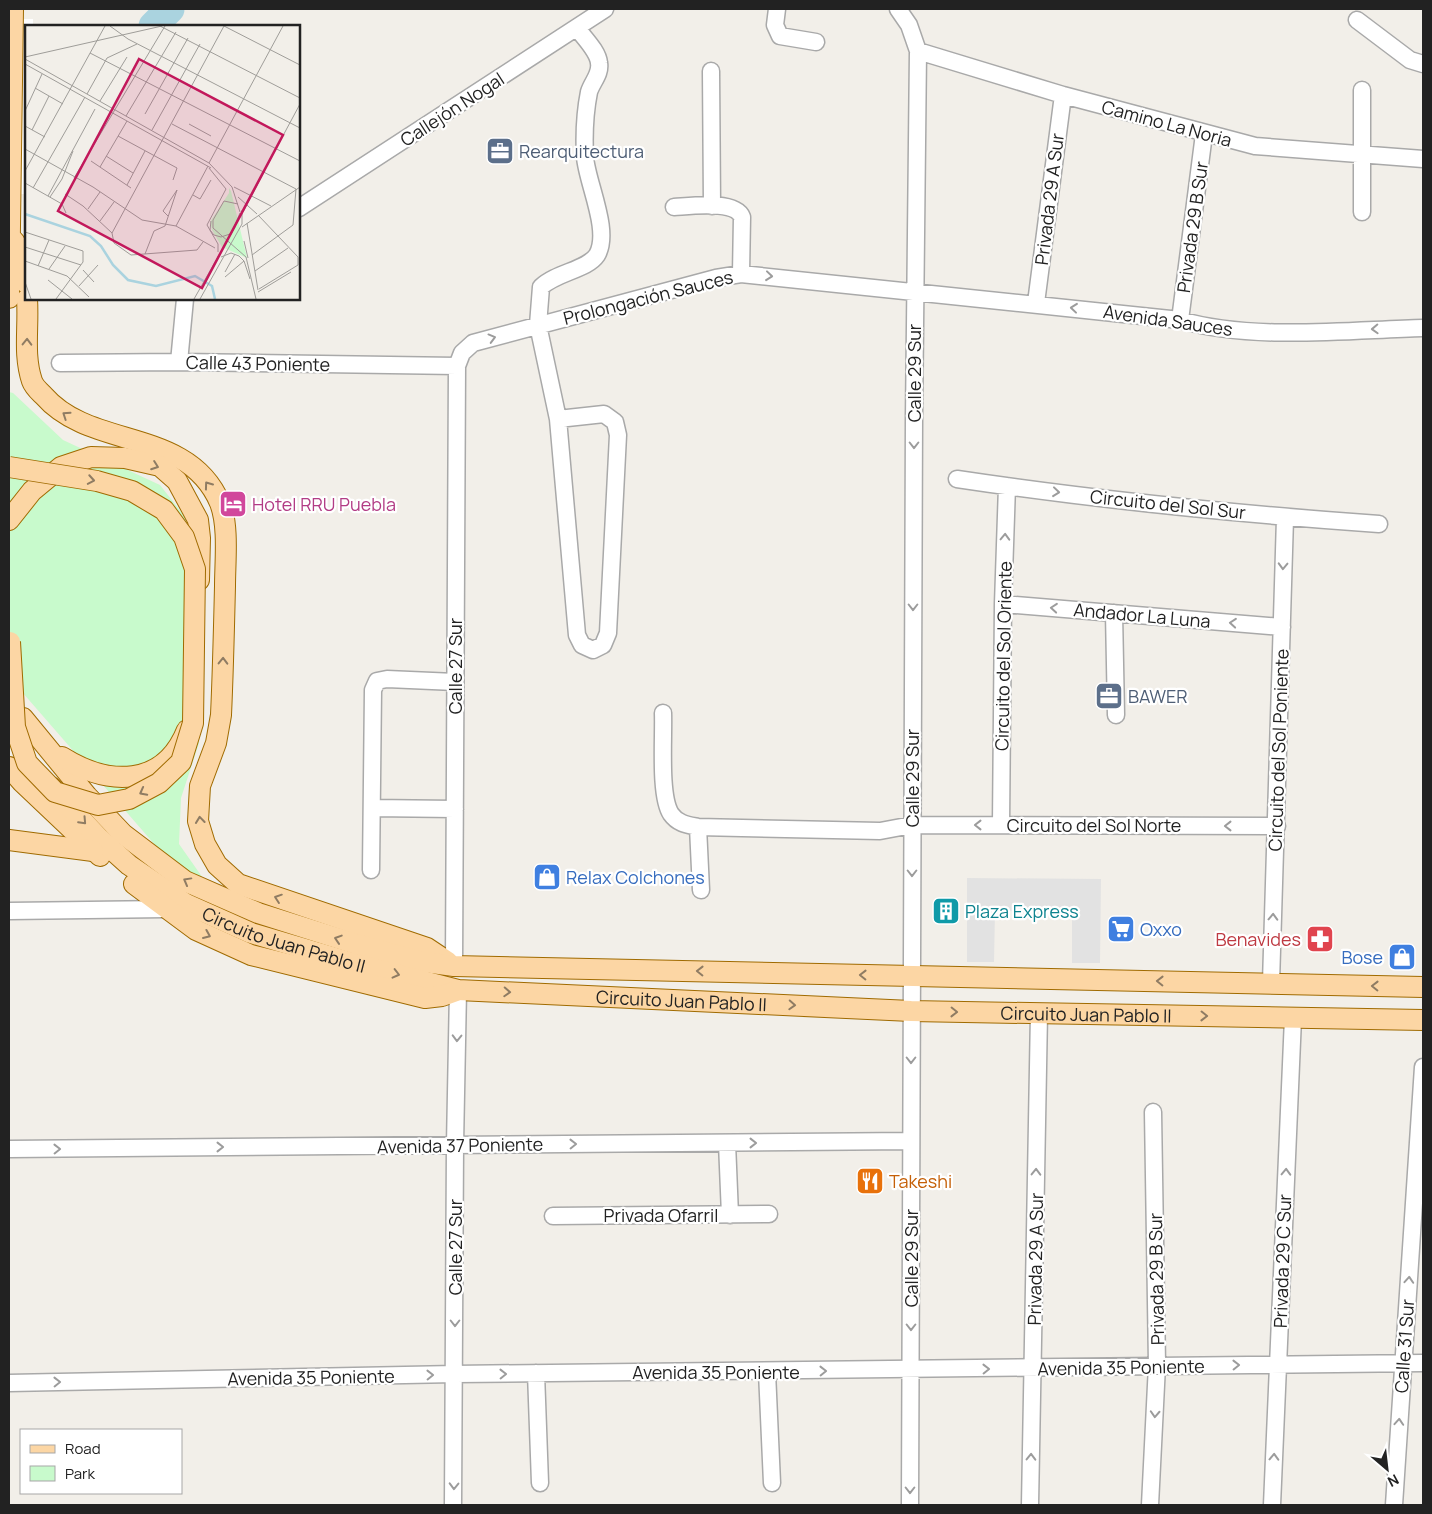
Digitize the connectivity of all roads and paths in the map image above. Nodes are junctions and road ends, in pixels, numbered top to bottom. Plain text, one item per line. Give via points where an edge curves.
1 (605, 9) edge
2 (777, 9) edge
3 (898, 9) edge
4 (13, 14) edge
5 (1357, 20) dead end
6 (577, 28) junction
7 (816, 42) dead end
8 (918, 51) junction
9 (1423, 64) edge
10 (711, 71) dead end
11 (1362, 90) dead end
12 (1062, 95) junction
13 (1204, 134) junction
14 (1361, 155) junction
15 (1423, 159) edge
16 (712, 206) junction
17 (300, 207) edge
18 (674, 207) dead end
19 (1362, 212) dead end
20 (11, 238) junction
21 (25, 274) edge
22 (741, 274) junction
23 (915, 291) junction
24 (9, 298) edge
25 (27, 300) edge
26 (184, 300) edge
27 (1036, 304) junction
28 (1180, 320) junction
29 (538, 325) junction
30 (1423, 328) edge
31 (179, 362) junction
32 (60, 363) dead end
33 (456, 366) junction
34 (558, 419) junction
35 (9, 467) edge
36 (958, 479) dead end
37 (1007, 486) junction
38 (1285, 518) junction
39 (9, 520) edge
40 (1378, 524) dead end
41 (1003, 604) junction
42 (1114, 613) junction
43 (1282, 627) junction
44 (10, 640) edge
45 (455, 682) junction
46 (663, 713) dead end
47 (1116, 715) dead end
48 (23, 718) dead end
49 (14, 746) dead end
50 (51, 750) junction
51 (9, 767) edge
52 (372, 808) junction
53 (455, 809) junction
54 (912, 825) junction
55 (1001, 825) junction
56 (1276, 826) junction
57 (698, 827) junction
58 (9, 840) edge
59 (93, 850) junction
60 (371, 870) dead end
61 (701, 890) dead end
62 (166, 909) junction
63 (9, 911) edge
64 (454, 966) junction
65 (912, 976) junction
66 (1271, 983) junction
67 (1423, 987) edge
68 (458, 990) junction
69 (911, 1011) junction
70 (1039, 1013) junction
71 (1293, 1018) junction
72 (1423, 1020) edge
73 (1423, 1067) edge
74 (1153, 1112) dead end
75 (911, 1141) junction
76 (727, 1143) junction
77 (454, 1145) junction
78 (9, 1149) edge
79 (769, 1214) dead end
80 (730, 1215) junction
81 (553, 1216) dead end
82 (1403, 1363) junction
83 (1423, 1363) edge
84 (1278, 1364) junction
85 (1157, 1365) junction
86 (1033, 1368) junction
87 (910, 1370) junction
88 (768, 1372) junction
89 (536, 1373) junction
90 (455, 1374) junction
91 (9, 1383) edge
92 (540, 1483) dead end
93 (772, 1483) dead end
94 (454, 1505) edge
95 (910, 1505) edge
96 (1030, 1505) edge
97 (1150, 1505) edge
98 (1272, 1505) edge
99 (1394, 1505) edge

1 - 6 street, Callejón Nogal
2 - 7 street via 775,25 780,36
3 - 8 street via 909,26
4 - 20 main road
5 - 9 street via 1410,60
6 - 17 street, Callejón Nogal
6 - 29 street via 599,62 599,71 588,99 585,155 599,217 600,239 597,254 585,265 551,278 541,287
8 - 12 street, Camino La Noria
8 - 23 street, Calle 29 Sur
10 - 16 street
11 - 14 street
12 - 13 street, Camino La Noria
12 - 27 street, Privada 29 A Sur
13 - 14 street, Camino La Noria via 1255,146
13 - 28 street, Privada 29 B Sur
14 - 15 street, Camino La Noria
14 - 19 street
16 - 18 street
16 - 22 street via 733,208 742,217
20 - 21 main road via 23,257
20 - 24 main road
22 -> 23 street, Prolongación Sauces
22 - 29 street, Prolongación Sauces
23 - 27 street, Avenida Sauces
23 -> 54 street, Calle 29 Sur
64 -> 25 main road via 426,948 238,884 216,865 198,821 200,786 216,743 222,715 226,544 221,508 208,484 191,464 162,449 73,419 51,405 33,384 26,357
26 - 31 street
28 -> 27 street, Avenida Sauces
30 -> 28 street, Avenida Sauces via 1263,332 1206,328
33 -> 29 street, Prolongación Sauces via 462,353 473,343
29 - 34 street
31 - 32 street, Calle 43 Poniente
31 - 33 street, Calle 43 Poniente
33 - 45 street, Calle 27 Sur
34 - 34 street via 577,635 582,645 593,650 603,645 608,633 618,436 615,422 604,414
35 -> 44 main road, bridge via 97,481 132,491 164,510 184,537 194,569 193,723 181,762 159,783 129,799 98,805 55,792 27,763 15,727
36 - 37 street, Circuito del Sol Sur
37 -> 38 street, Circuito del Sol Sur
41 -> 37 street, Circuito del Sol Oriente
38 - 40 street, Circuito del Sol Sur
38 -> 43 street, Circuito del Sol Poniente
39 -> 50 main road via 32,491 61,467 91,457 125,458 160,466 178,481 198,520 196,706 180,747 158,767 132,778 103,776 81,769
42 -> 41 street, Andador La Luna
41 - 55 street, Circuito del Sol Oriente
43 -> 42 street, Andador La Luna
42 - 47 street
43 - 56 street, Circuito del Sol Poniente
45 - 52 street via 377,681 373,690
45 - 53 street, Calle 27 Sur
46 - 57 street, Circuito del Sol Norte via 665,800 672,816 681,824
48 - 50 main road, Circuito Juan Pablo II
49 -> 68 main road, Circuito Juan Pablo II via 99,838 129,865 186,904 252,933
64 -> 50 main road, Circuito Juan Pablo II via 418,960 329,936 258,913 185,880 124,834 87,796
51 - 59 main road
52 - 53 street
52 - 60 street
53 - 64 street, Calle 27 Sur
55 -> 54 street, Circuito del Sol Norte
54 - 57 street, Circuito del Sol Norte via 880,830
54 -> 65 street, Calle 29 Sur
56 -> 55 street, Circuito del Sol Norte
66 -> 56 street, Circuito del Sol Poniente
57 - 61 street
58 - 59 main road
59 - 62 main road
62 - 63 street
62 -> 68 main road via 196,930 251,954 425,998
65 -> 64 main road, Circuito Juan Pablo II
66 -> 65 main road, Circuito Juan Pablo II
65 - 69 street, Calle 29 Sur
67 -> 66 main road, Circuito Juan Pablo II
68 -> 69 main road, Circuito Juan Pablo II
68 -> 77 street, Calle 27 Sur
69 -> 70 main road, Circuito Juan Pablo II
69 -> 75 street, Calle 29 Sur
70 -> 71 main road, Circuito Juan Pablo II
86 -> 70 street, Privada 29 A Sur
71 - 72 main road, Circuito Juan Pablo II
84 -> 71 street, Privada 29 C Sur
82 -> 73 street, Calle 31 Sur
74 - 85 street, Privada 29 B Sur
76 -> 75 street, Avenida 37 Poniente
75 -> 87 street, Calle 29 Sur
77 -> 76 street, Avenida 37 Poniente
76 - 80 street
78 -> 77 street, Avenida 37 Poniente
77 -> 90 street, Calle 27 Sur
79 - 80 street, Privada Ofarril
80 - 81 street, Privada Ofarril
82 - 83 street, Avenida 35 Poniente
82 - 84 street, Avenida 35 Poniente
99 -> 82 street, Calle 31 Sur
85 -> 84 street, Avenida 35 Poniente
98 -> 84 street, Privada 29 C Sur
85 - 86 street, Avenida 35 Poniente
85 -> 97 street, Privada 29 B Sur
87 -> 86 street, Avenida 35 Poniente
96 -> 86 street, Privada 29 A Sur
88 -> 87 street, Avenida 35 Poniente
87 -> 95 street, Calle 29 Sur
88 - 89 street, Avenida 35 Poniente
88 - 93 street
90 -> 89 street, Avenida 35 Poniente
89 - 92 street
91 -> 90 street, Avenida 35 Poniente
90 -> 94 street, Calle 27 Sur

